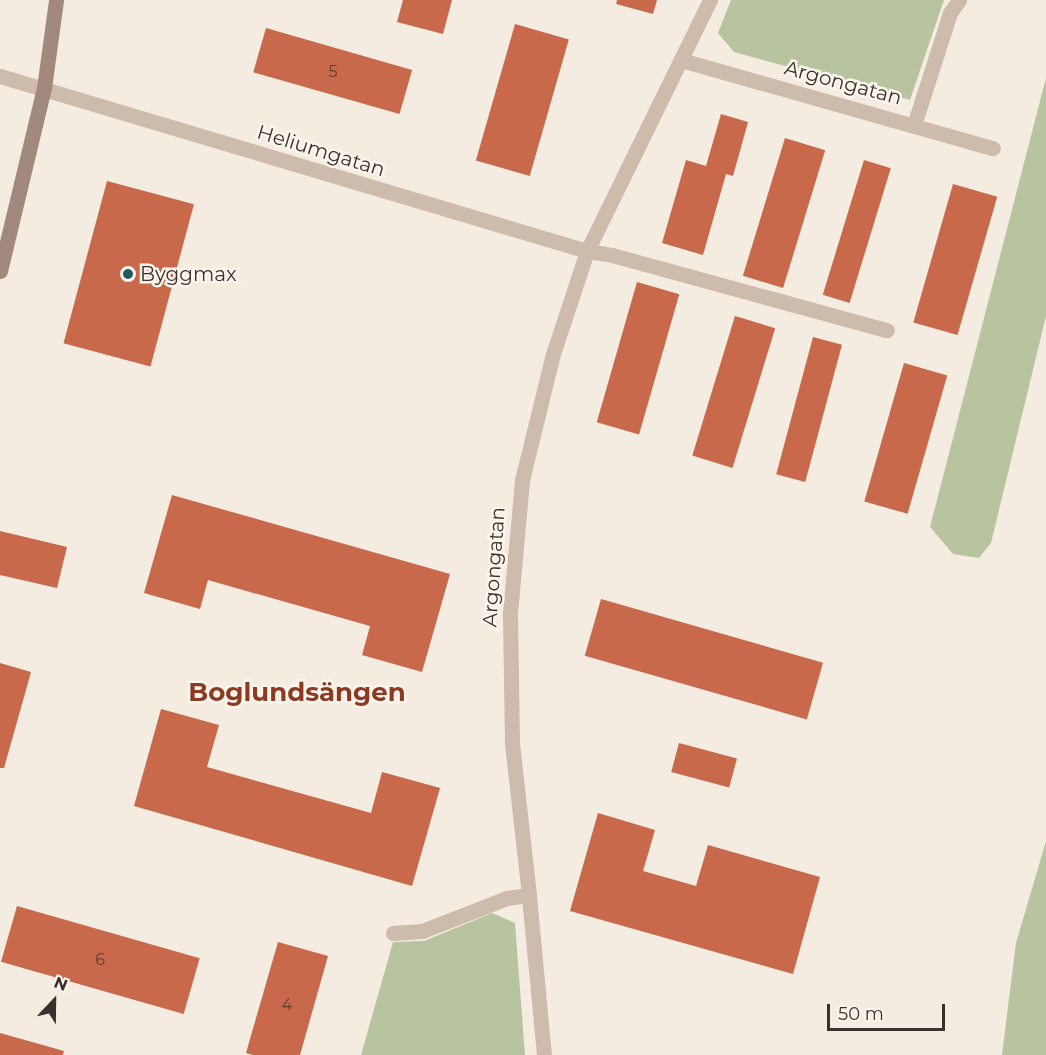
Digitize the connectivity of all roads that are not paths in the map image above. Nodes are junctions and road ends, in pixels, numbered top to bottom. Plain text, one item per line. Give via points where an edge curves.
1 (56, 0) edge
2 (711, 0) edge
3 (959, 0) edge
4 (681, 60) junction
5 (0, 76) edge
6 (44, 88) junction
7 (914, 125) junction
8 (993, 148) dead end
9 (587, 251) junction
10 (0, 271) edge
11 (887, 330) dead end
12 (529, 895) junction
13 (393, 933) dead end
14 (544, 1055) edge

1 - 6 street
2 - 4 street, Argongatan
3 - 7 street via 950,13
4 - 7 street, Argongatan
4 - 9 street, Argongatan
5 - 6 street, Heliumgatan
6 - 9 street, Heliumgatan
6 - 10 street
7 - 8 street, Argongatan
9 - 11 street
9 - 12 street, Argongatan via 536,417 522,480 516,537 509,656 512,743
12 - 13 street via 507,898 422,931
12 - 14 street, Argongatan

